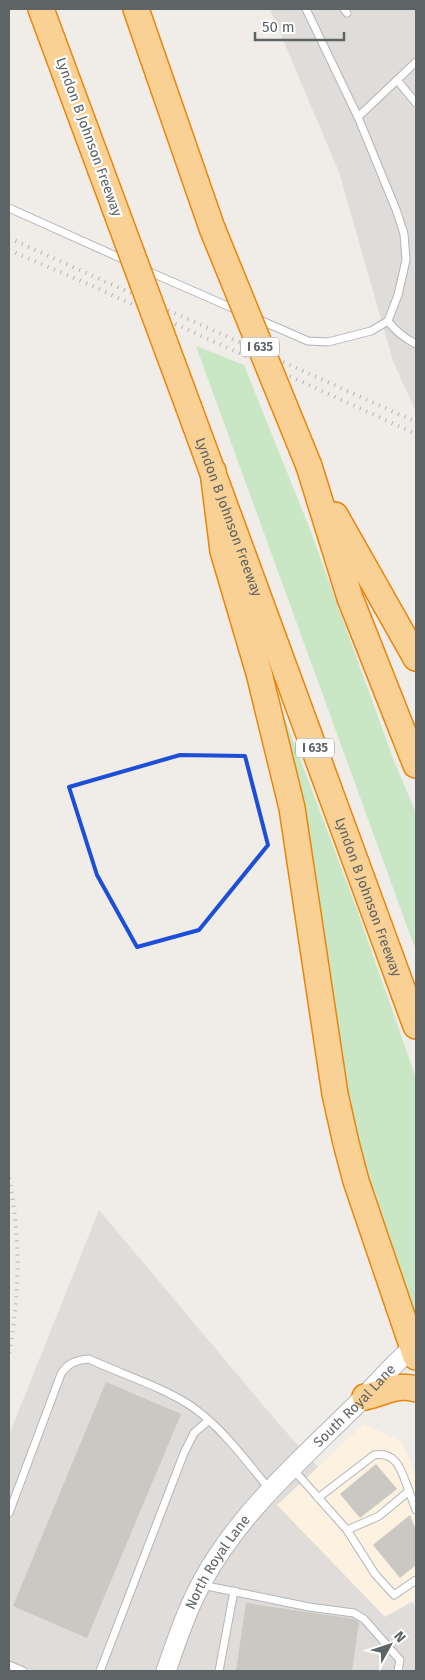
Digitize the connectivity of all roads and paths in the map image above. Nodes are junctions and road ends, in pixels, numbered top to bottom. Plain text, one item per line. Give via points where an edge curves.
1 (41, 9) edge
2 (136, 9) edge
3 (306, 9) edge
4 (416, 62) edge
5 (397, 80) junction
6 (416, 103) edge
7 (358, 117) junction
8 (9, 208) edge
9 (388, 321) junction
10 (416, 344) edge
11 (309, 466) junction
12 (213, 471) junction
13 (416, 658) edge
14 (416, 765) edge
15 (416, 1026) edge
16 (415, 1350) edge
17 (416, 1389) edge
18 (365, 1397) junction
19 (208, 1421) junction
20 (292, 1468) junction
21 (270, 1490) junction
22 (409, 1491) junction
23 (318, 1498) junction
24 (416, 1510) edge
25 (9, 1513) edge
26 (347, 1530) junction
27 (416, 1580) edge
28 (200, 1585) junction
29 (234, 1591) junction
30 (9, 1665) edge
31 (23, 1671) edge
32 (100, 1671) edge
33 (166, 1671) edge
34 (219, 1671) edge
35 (398, 1671) edge

1 - 12 highway, Lyndon B Johnson Freeway / I 635, bridge
2 - 11 highway, I 635, bridge via 212,228
3 - 7 lane
4 - 5 lane
5 - 6 lane
5 - 7 lane
7 - 9 lane via 404,234 406,260 398,296
8 - 9 lane via 308,341 345,339 371,331
9 - 10 lane via 403,338
11 - 13 highway
11 - 14 highway, I 635 via 350,598
12 - 15 highway, Lyndon B Johnson Freeway / I 635
12 - 16 highway via 222,551 259,673 292,808 342,1126 356,1181
16 - 18 main road, South Royal Lane
17 - 18 highway via 400,1386
18 - 20 main road, South Royal Lane
19 - 21 lane via 222,1432
19 - 25 lane via 176,1398 89,1359 77,1360 66,1366 61,1374
19 - 32 lane via 194,1433 184,1453
20 - 21 main road, North Royal Lane
20 - 23 lane
21 - 28 main road, North Royal Lane via 223,1547
22 - 23 lane via 398,1466 391,1457 383,1454 374,1455
22 - 24 lane
22 - 26 lane via 379,1516
23 - 26 lane
26 - 27 lane via 375,1574 394,1595
28 - 29 lane
28 - 33 main road, North Royal Lane
29 - 34 lane
29 - 35 lane via 354,1613 371,1625 400,1660
30 - 31 lane

